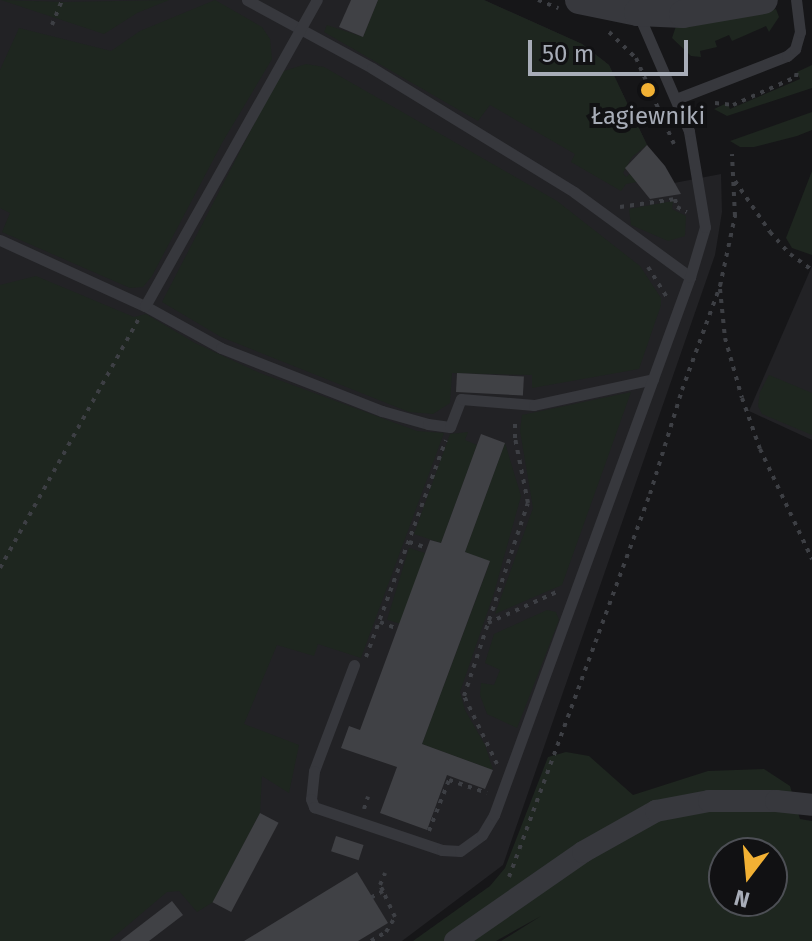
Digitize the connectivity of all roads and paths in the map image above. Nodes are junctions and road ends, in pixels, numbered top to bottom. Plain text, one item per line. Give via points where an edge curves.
1 (62, 0) edge
2 (247, 0) edge
3 (317, 0) edge
4 (538, 0) edge
5 (764, 0) edge
6 (796, 0) edge
7 (572, 6) edge
8 (638, 12) junction
9 (52, 25) dead end
10 (600, 26) dead end
11 (299, 28) junction
12 (676, 99) junction
13 (676, 148) dead end
14 (732, 154) dead end
15 (733, 179) junction
16 (689, 213) dead end
17 (608, 218) junction
18 (0, 240) edge
19 (645, 264) dead end
20 (811, 269) edge
21 (690, 277) junction
22 (720, 286) junction
23 (668, 301) dead end
24 (145, 306) junction
25 (653, 379) junction
26 (516, 406) junction
27 (450, 427) junction
28 (409, 542) junction
29 (427, 548) dead end
30 (812, 559) edge
31 (0, 568) edge
32 (567, 587) dead end
33 (380, 622) junction
34 (488, 623) junction
35 (398, 629) dead end
36 (354, 665) joint
37 (500, 775) dead end
38 (496, 784) dead end
39 (368, 797) dead end
40 (353, 805) dead end
41 (812, 805) edge
42 (364, 810) junction
43 (372, 814) dead end
44 (415, 830) dead end
45 (385, 873) dead end
46 (383, 891) junction
47 (372, 897) dead end
48 (497, 911) junction
49 (371, 941) edge
50 (455, 941) edge

1 - 9 path
2 - 11 lane
3 - 11 lane
4 - 7 path
5 - 8 street via 712,11
6 - 12 lane via 800,32 787,56
7 - 8 street
8 - 12 lane
10 - 13 path via 636,58
11 - 17 lane via 399,84
11 - 24 lane
12 - 21 lane via 689,131 705,212
14 - 15 path
15 - 20 path via 770,232
15 - 22 path via 735,216
16 - 17 path via 677,207 675,199 616,208
17 - 21 lane
18 - 24 lane
19 - 23 path
21 - 25 lane
22 - 30 path via 725,338 742,398
22 - 48 path
24 - 27 lane via 221,348 382,411
24 - 31 path
25 - 26 lane
25 - 36 lane via 494,815 482,835 460,851 442,850 314,807 314,771
26 - 27 lane via 461,399
26 - 34 path via 515,438 528,503
27 - 28 path
28 - 29 path
28 - 33 path
32 - 34 path
33 - 35 path
33 - 36 path via 365,660
34 - 37 path via 464,696
38 - 44 path via 491,794 449,780 427,835
39 - 42 path
40 - 42 path
41 - 48 street via 709,801 656,811 583,852
42 - 43 path
45 - 46 path
46 - 47 path
46 - 49 path via 395,917 386,932
48 - 50 street

